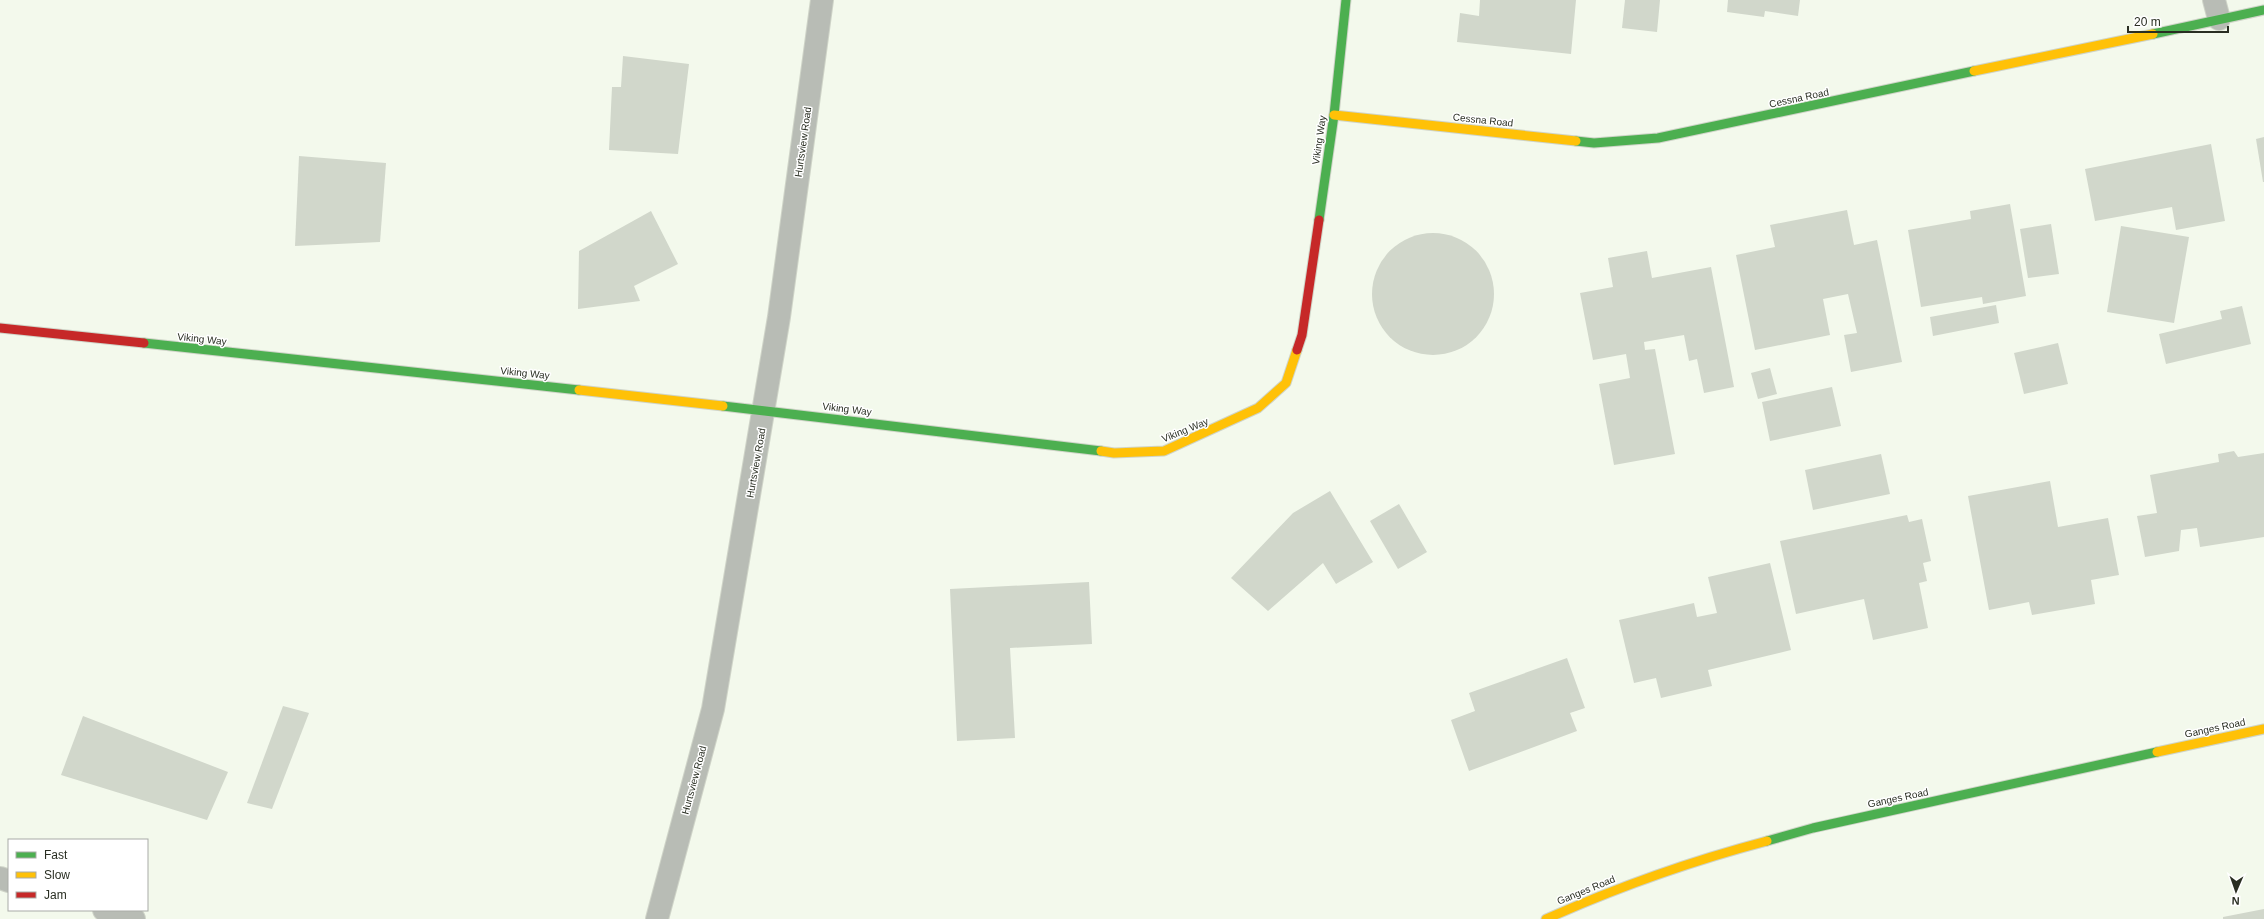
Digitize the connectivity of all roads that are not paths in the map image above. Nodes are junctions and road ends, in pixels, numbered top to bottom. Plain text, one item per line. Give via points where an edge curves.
1 (822, 0) edge
2 (1346, 0) edge
3 (2216, 10) edge
4 (2264, 10) edge
5 (1334, 115) junction
6 (0, 328) edge
7 (765, 410) junction
8 (2264, 728) edge
9 (107, 911) edge
10 (134, 919) edge
11 (657, 919) edge
12 (1546, 919) edge

1 - 7 street, Hurtsview Road
2 - 5 street, Viking Way
3 - 4 street, Cessna Road
3 - 5 street, Cessna Road via 1658,138 1594,143
5 - 7 street, Viking Way via 1302,335 1286,383 1258,408 1164,451 1114,453
6 - 7 street, Viking Way
7 - 11 street, Hurtsview Road via 713,709
8 - 12 street, Ganges Road via 1813,828 1703,858 1594,898
9 - 10 street

